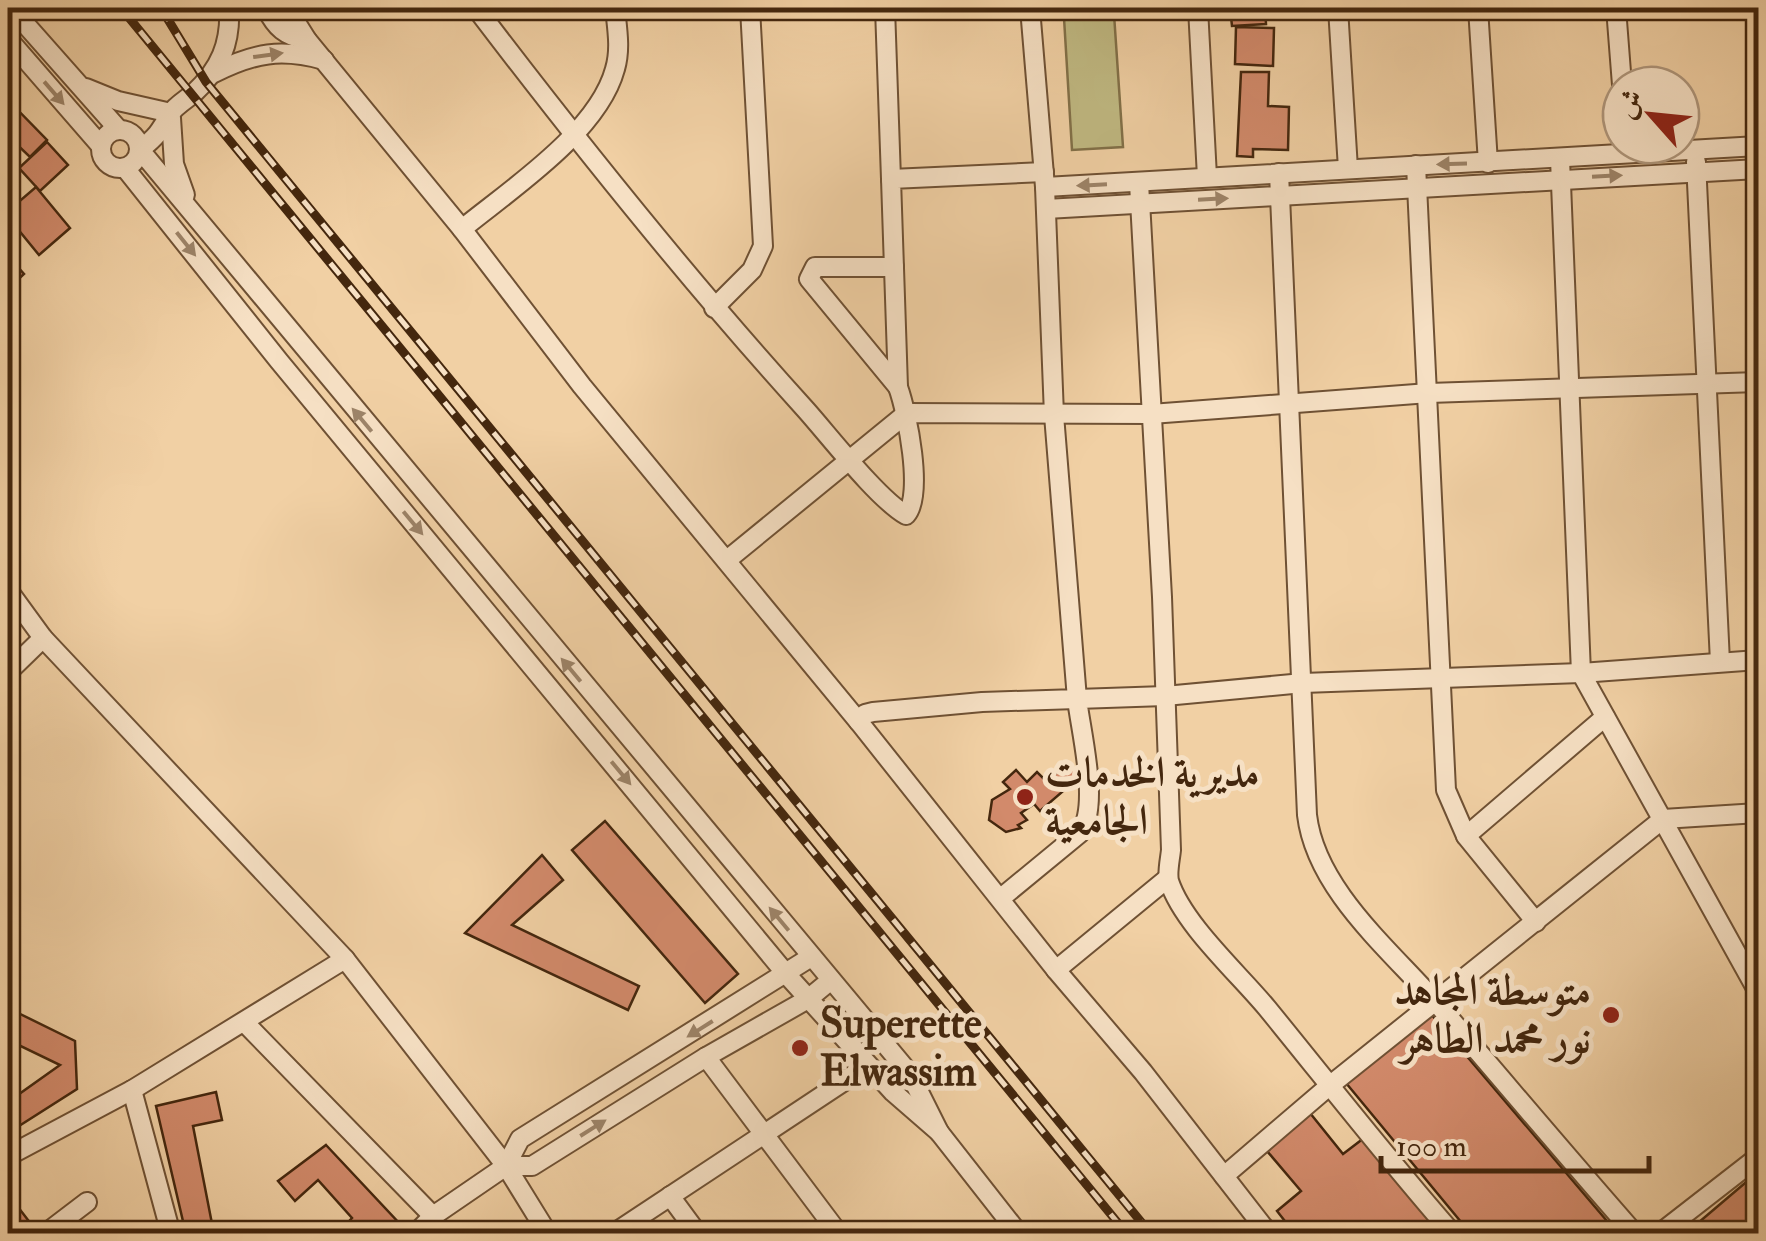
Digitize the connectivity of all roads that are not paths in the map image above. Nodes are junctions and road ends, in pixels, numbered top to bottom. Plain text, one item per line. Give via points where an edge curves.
1 (10, 8) edge
2 (266, 8) edge
3 (286, 8) edge
4 (476, 8) edge
5 (615, 8) edge
6 (750, 8) edge
7 (884, 8) edge
8 (1030, 8) edge
9 (1198, 8) edge
10 (1338, 8) edge
11 (1478, 8) edge
12 (1616, 8) edge
13 (231, 11) edge
14 (8, 39) edge
15 (307, 40) junction
16 (324, 60) junction
17 (1620, 65) edge
18 (214, 73) junction
19 (78, 84) junction
20 (171, 113) junction
21 (123, 131) junction
22 (574, 137) junction
23 (101, 146) junction
24 (1758, 146) edge
25 (140, 150) junction
26 (1701, 151) edge
27 (1601, 153) edge
28 (1560, 159) junction
29 (1488, 162) junction
30 (1416, 165) junction
31 (1696, 165) edge
32 (124, 168) junction
33 (1758, 168) edge
34 (1348, 169) junction
35 (1696, 172) junction
36 (1278, 173) junction
37 (1206, 177) junction
38 (891, 179) junction
39 (1560, 179) junction
40 (1044, 180) junction
41 (1139, 182) junction
42 (1418, 190) junction
43 (1280, 196) junction
44 (1140, 202) junction
45 (1046, 210) junction
46 (201, 224) junction
47 (462, 229) junction
48 (894, 267) junction
49 (714, 308) junction
50 (1758, 382) edge
51 (1706, 385) junction
52 (1570, 386) junction
53 (898, 387) junction
54 (1429, 393) junction
55 (1290, 403) junction
56 (907, 413) junction
57 (1151, 414) junction
58 (1054, 416) junction
59 (850, 459) junction
60 (727, 560) junction
61 (8, 590) edge
62 (43, 638) junction
63 (1758, 660) edge
64 (1720, 662) junction
65 (8, 672) edge
66 (1581, 673) junction
67 (1440, 678) junction
68 (1302, 683) junction
69 (1165, 696) junction
70 (1077, 699) junction
71 (1605, 718) junction
72 (859, 722) junction
73 (1758, 813) edge
74 (1663, 819) junction
75 (1466, 836) junction
76 (1168, 878) junction
77 (1001, 898) junction
78 (1536, 922) junction
79 (811, 958) junction
80 (345, 960) junction
81 (1749, 961) edge
82 (1056, 970) junction
83 (787, 975) junction
84 (831, 980) junction
85 (1758, 992) edge
86 (808, 999) junction
87 (1436, 1003) junction
88 (244, 1022) junction
89 (706, 1057) junction
90 (867, 1066) junction
91 (1328, 1087) junction
92 (132, 1090) junction
93 (939, 1132) junction
94 (763, 1133) junction
95 (8, 1156) edge
96 (1758, 1157) edge
97 (506, 1166) junction
98 (1224, 1176) junction
99 (670, 1196) junction
100 (87, 1202) dead end
101 (433, 1216) junction
102 (45, 1234) edge
103 (171, 1234) edge
104 (415, 1234) edge
105 (548, 1234) edge
106 (613, 1234) edge
107 (698, 1234) edge
108 (839, 1234) edge
109 (1018, 1234) edge
110 (1269, 1234) edge
111 (1452, 1234) edge
112 (1635, 1234) edge
113 (1659, 1234) edge

1 - 19 street
2 - 15 street via 283,33
3 - 15 street
4 - 22 street
5 - 22 street via 616,68
6 - 49 street via 762,246 752,270
7 - 38 street
8 - 40 street
9 - 37 street
10 - 34 street
11 - 29 street
12 - 17 street
13 - 18 street via 226,49
14 -> 23 street
15 - 16 street
18 -> 16 street via 274,53
16 - 47 street
18 - 20 street
19 - 20 street
19 - 21 street
20 - 21 street via 146,116
20 - 25 street via 162,132
20 - 46 street via 178,180
21 - 23 street via 107,135
21 - 25 street via 136,138
22 - 47 street
22 - 49 street
23 - 32 street via 107,164
24 - 26 street
25 - 32 street
25 - 46 street
27 - 28 street
28 - 29 street
28 - 39 street
29 -> 30 street
30 - 34 street
30 - 42 street
31 - 35 street
32 -> 83 street
33 - 35 street
34 - 36 street
39 -> 35 street
35 - 51 street
36 - 37 street
36 - 43 street
37 - 41 street
38 - 40 street
38 - 48 street
39 - 42 street
39 - 52 street
41 -> 40 street
40 - 45 street
41 - 44 street
42 - 43 street
42 - 54 street
44 -> 43 street
43 - 55 street
44 - 45 street
44 - 57 street
45 - 58 street
79 -> 46 street
47 - 60 street
48 - 53 street
48 - 53 street via 815,267 809,279
49 - 59 street
50 - 51 street
51 - 52 street
51 - 64 street
52 - 54 street
52 - 66 street
53 - 56 street
54 - 55 street
54 - 67 street
55 - 57 street
55 - 68 street
56 - 58 street
56 - 59 street
56 - 59 street via 910,512 900,511
57 - 58 street
57 - 69 street
58 - 70 street
59 - 60 street
60 - 72 street
61 - 62 street
62 - 65 street
62 - 80 street
63 - 64 street
64 - 66 street
66 - 67 street
66 - 71 street
67 - 68 street
67 - 75 street via 1446,790
68 - 69 street
68 - 87 street via 1307,815 1315,854
69 - 70 street
69 - 76 street
70 - 72 street via 873,712
70 - 77 street via 1087,823
71 - 74 street
71 - 75 street
72 - 77 street
73 - 74 street
74 - 78 street
74 - 81 street
75 - 78 street
76 - 82 street
76 - 91 street via 1216,951
77 - 82 street
78 - 87 street
79 - 83 street
79 - 84 street
80 - 88 street
80 - 97 street
81 - 85 street
82 - 98 street
83 - 86 street
83 -> 97 street via 520,1139
84 - 86 street
84 - 93 street via 910,1074
86 - 89 street
86 - 90 street
87 - 91 street
87 - 112 street
88 - 92 street
88 - 101 street
89 - 94 street
97 -> 89 street via 532,1166
90 - 93 street
90 - 94 street
91 - 98 street
91 - 111 street
92 - 95 street
92 - 103 street
93 - 109 street
94 - 99 street
94 - 108 street
96 - 113 street
97 - 101 street
97 - 105 street
98 - 110 street
99 - 106 street
99 - 107 street
100 - 102 street
101 - 104 street

